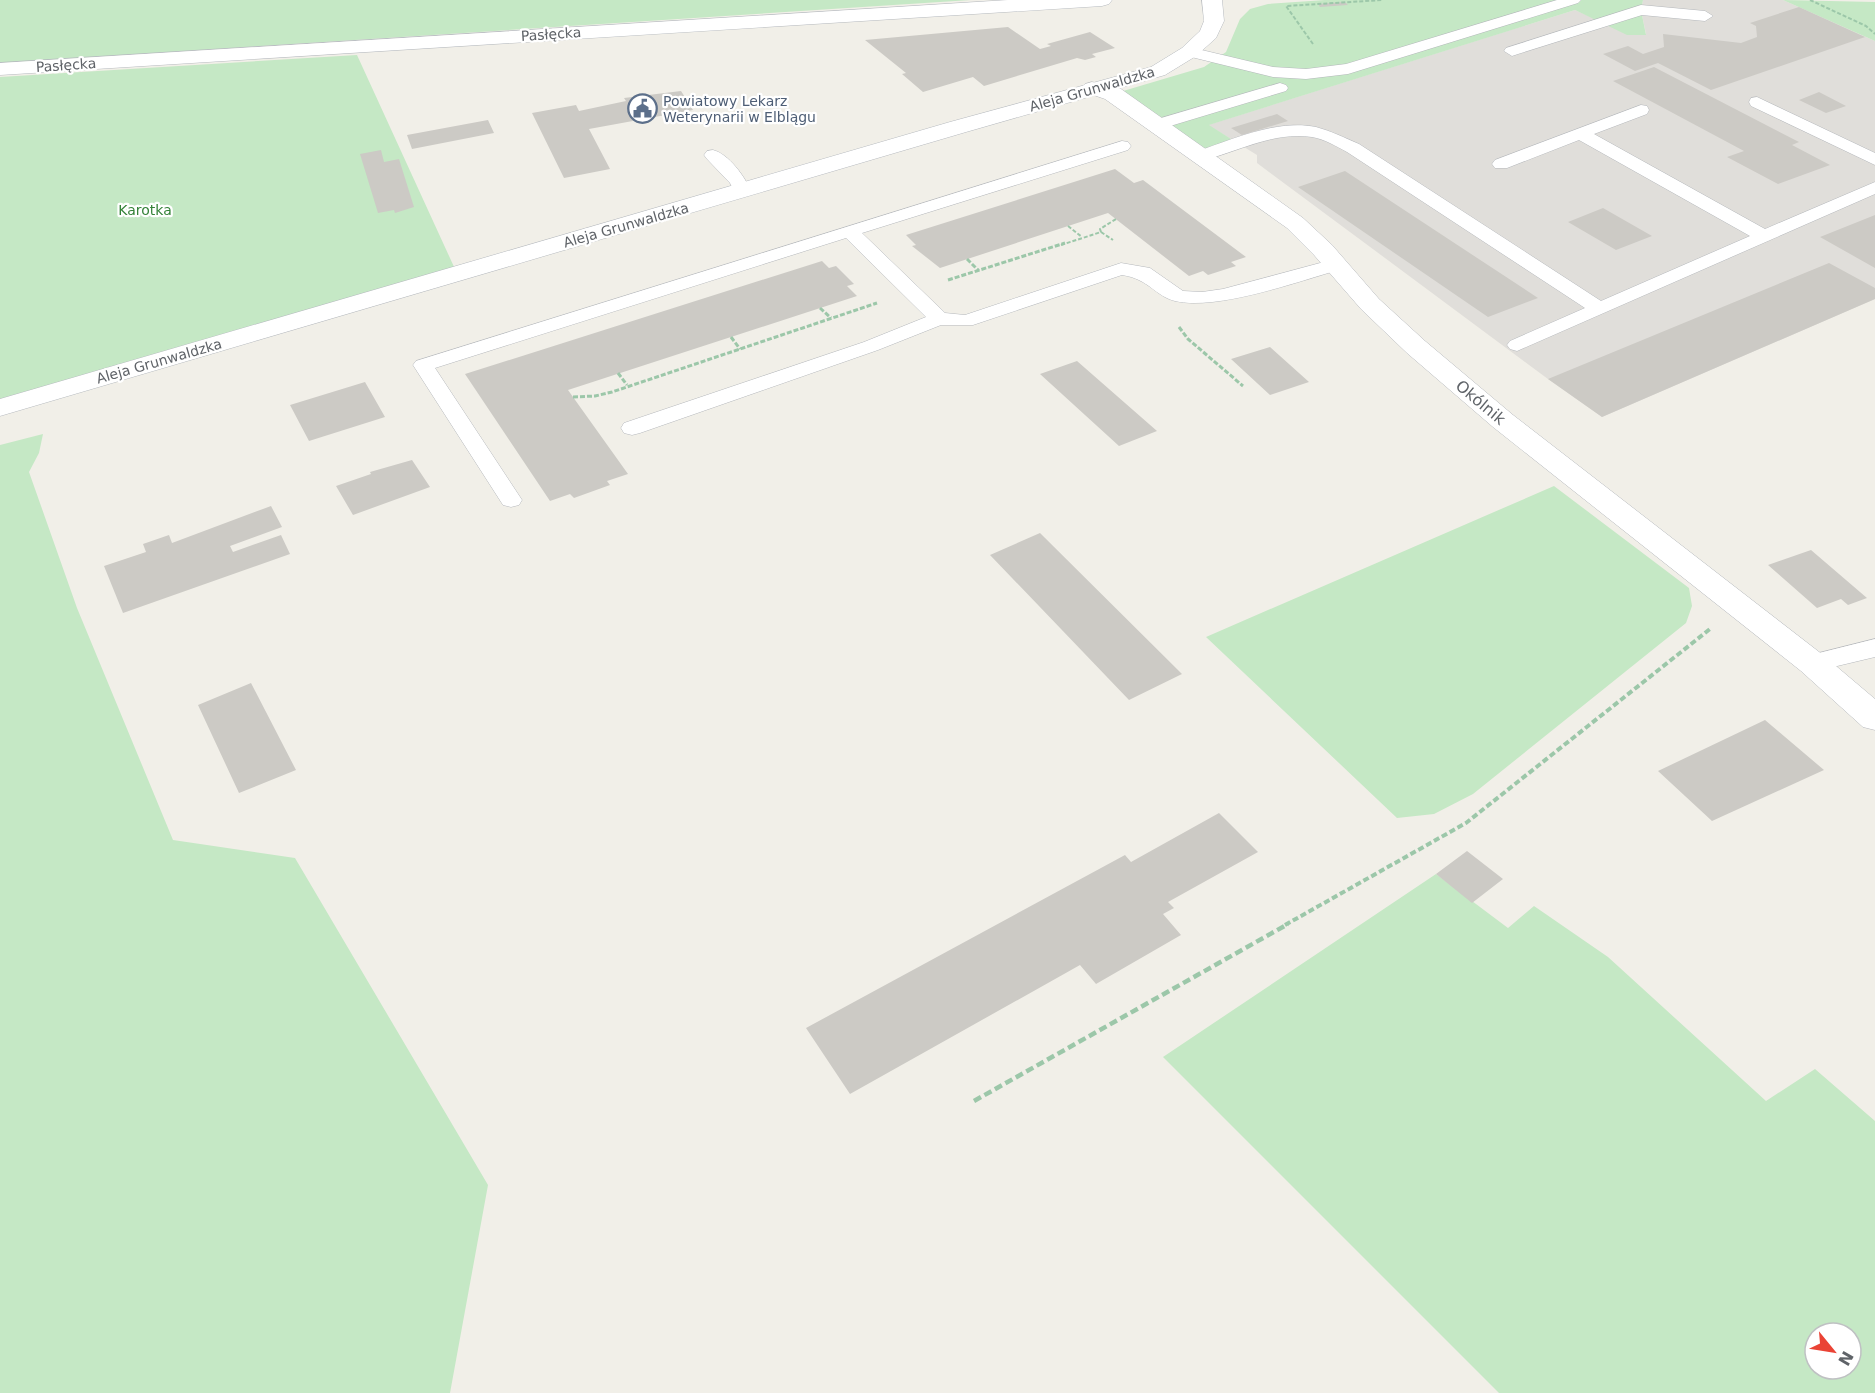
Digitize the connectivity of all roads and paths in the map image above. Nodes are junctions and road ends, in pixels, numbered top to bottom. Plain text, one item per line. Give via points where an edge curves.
1 (1102, 0) edge
2 (1212, 0) edge
3 (1382, 0) edge
4 (1573, 0) edge
5 (1810, 0) edge
6 (1602, 6) dead end
7 (1622, 16) junction
8 (1705, 16) dead end
9 (1875, 34) edge
10 (1314, 46) dead end
11 (1512, 51) dead end
12 (1189, 52) junction
13 (0, 69) edge
14 (1092, 88) junction
15 (1280, 88) dead end
16 (1757, 102) dead end
17 (1641, 110) dead end
18 (1157, 125) junction
19 (1580, 133) junction
20 (1122, 146) dead end
21 (713, 155) dead end
22 (1201, 156) junction
23 (1875, 160) edge
24 (1501, 164) dead end
25 (1875, 187) edge
26 (742, 191) junction
27 (1116, 219) dead end
28 (1068, 226) dead end
29 (849, 231) junction
30 (1764, 236) junction
31 (1082, 238) junction
32 (967, 259) dead end
33 (1335, 264) junction
34 (1178, 296) junction
35 (820, 308) dead end
36 (1599, 308) junction
37 (939, 319) junction
38 (731, 337) dead end
39 (1517, 345) dead end
40 (740, 349) junction
41 (618, 374) dead end
42 (627, 385) junction
43 (1243, 386) dead end
44 (573, 397) dead end
45 (0, 408) edge
46 (632, 428) dead end
47 (511, 500) dead end
48 (1739, 606) junction
49 (1875, 648) edge
50 (1812, 663) junction
51 (1875, 718) edge
52 (974, 1101) dead end

1 - 13 street, Pasłęcka
2 - 12 street, Aleja Grunwaldzka via 1214,21 1209,34
3 - 10 path via 1286,6
4 - 12 lane via 1348,69 1306,74 1273,72
5 - 9 path
6 - 7 lane
7 - 8 lane via 1641,10
7 - 11 lane
12 - 14 street, Aleja Grunwaldzka via 1158,71
14 - 18 street, Okólnik via 1113,94
14 - 26 street, Aleja Grunwaldzka
15 - 18 lane
16 - 23 lane
17 - 19 lane
18 - 22 street, Okólnik
19 - 24 lane
19 - 30 lane
20 - 29 lane
21 - 26 lane via 738,181
22 - 33 street, Okólnik via 1295,223
22 - 36 lane via 1287,132 1314,132 1330,137 1353,148
25 - 30 lane
26 - 45 street, Aleja Grunwaldzka
27 - 31 path via 1101,232
28 - 31 path
29 - 37 lane
29 - 47 lane via 423,365
30 - 36 lane
31 - 32 path via 980,272
33 - 34 lane via 1224,295
33 - 48 street, Okólnik via 1393,326 1494,414
34 - 37 lane via 1143,272 1121,269 966,321
34 - 43 path via 1169,315 1188,339
35 - 40 path via 831,319
36 - 39 lane
37 - 46 lane
38 - 40 path
40 - 42 path
41 - 42 path
42 - 44 path via 595,396
48 - 50 street, Okólnik
48 - 52 path via 1466,823
49 - 50 lane
50 - 51 street, Okólnik

